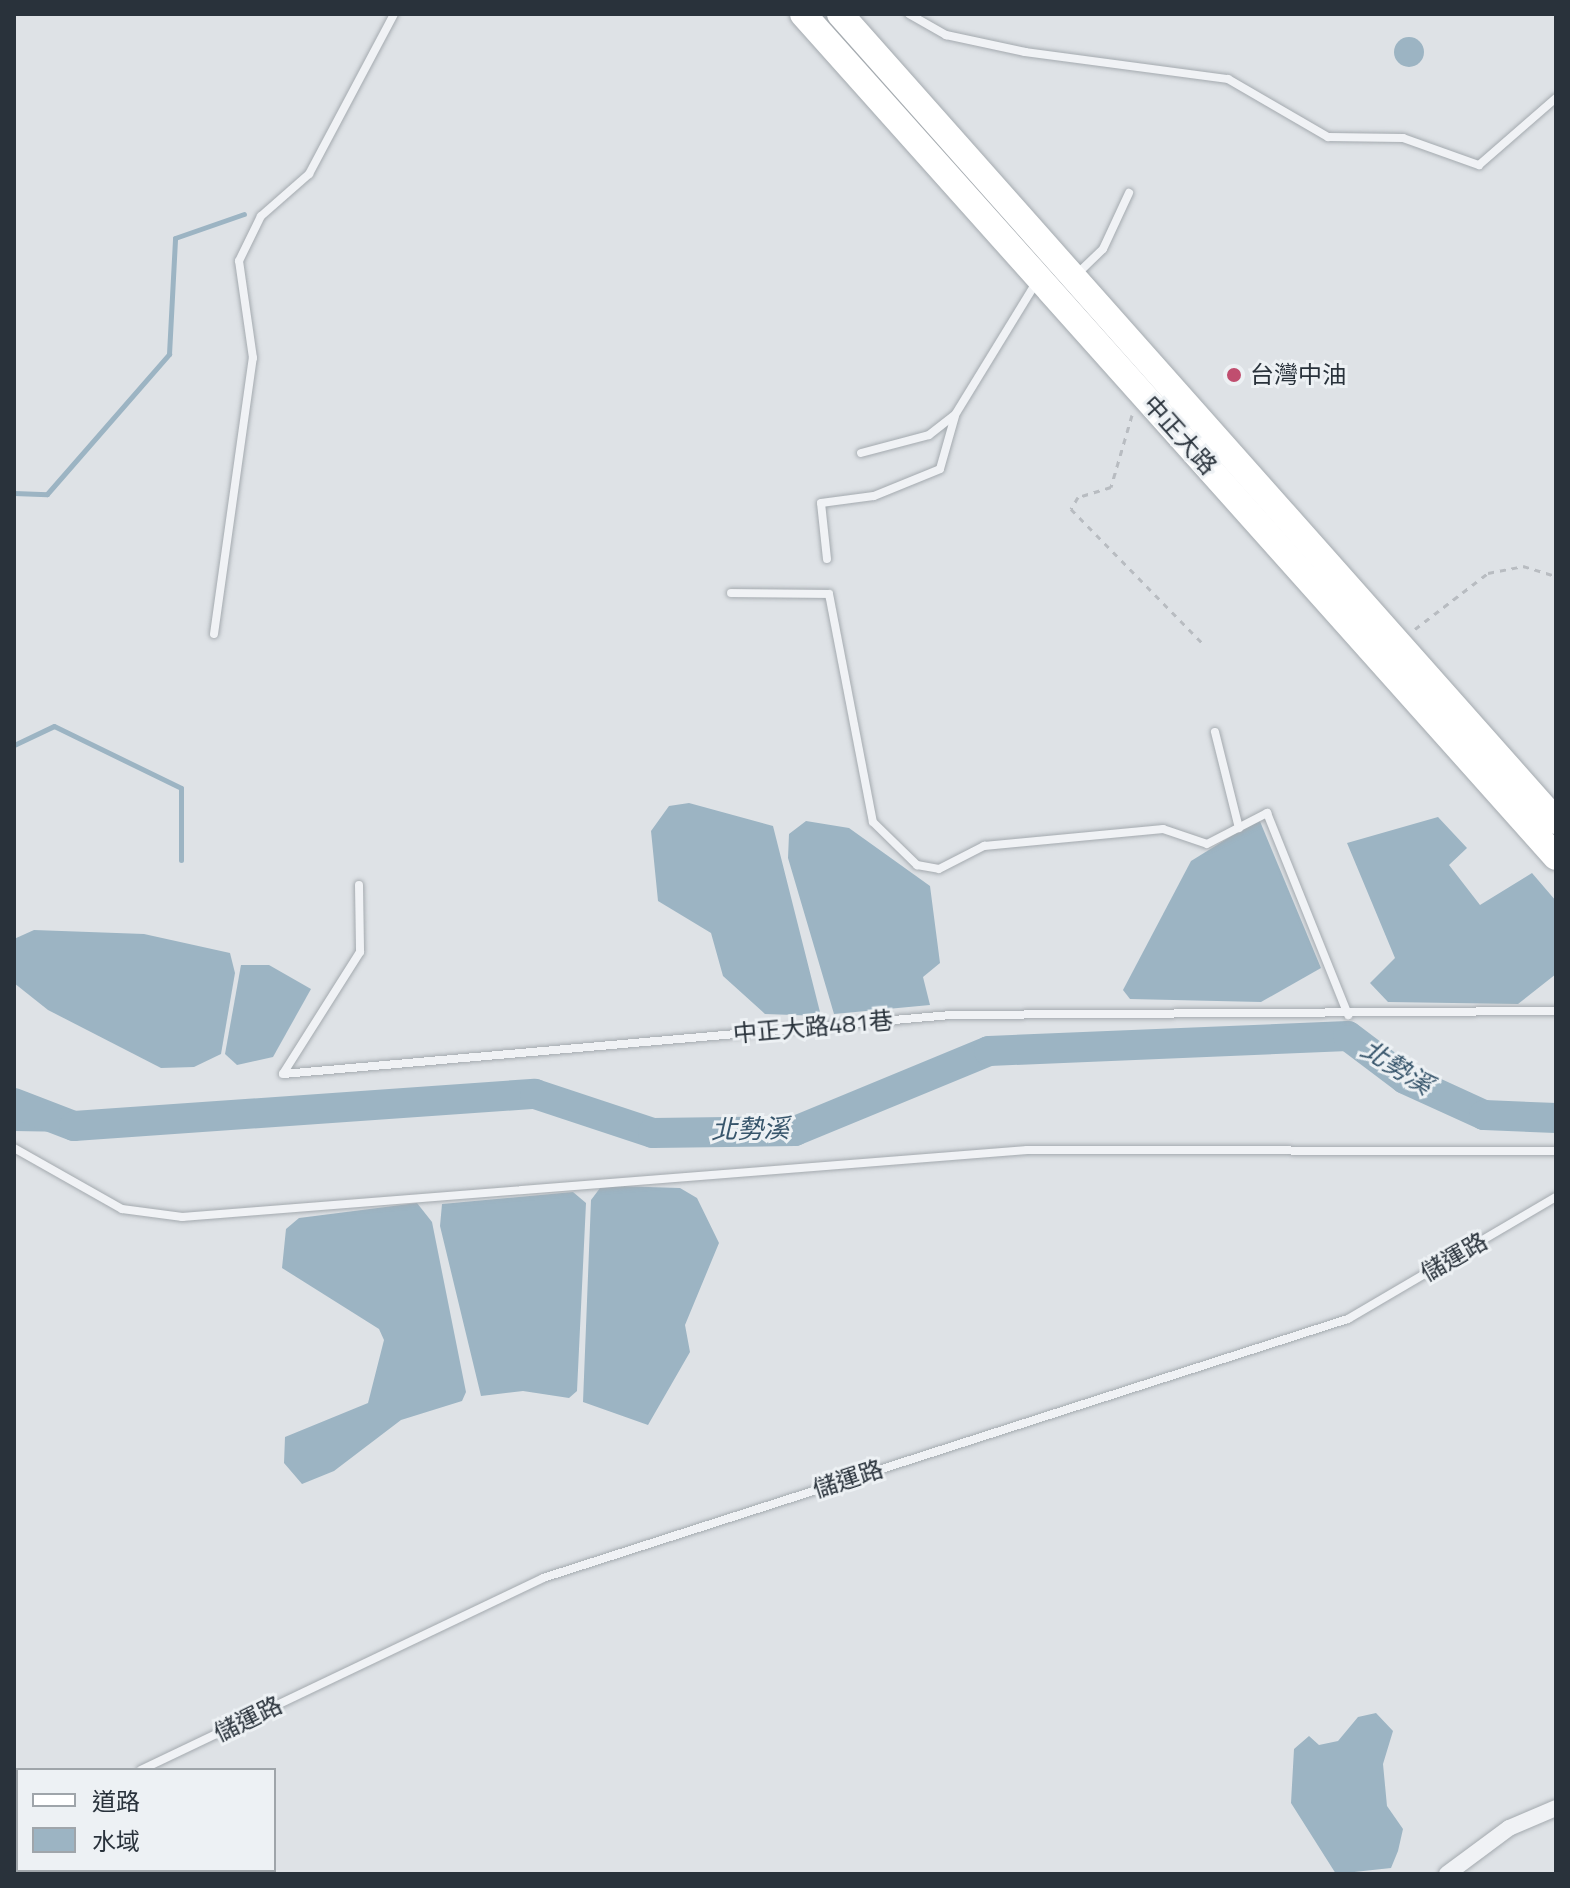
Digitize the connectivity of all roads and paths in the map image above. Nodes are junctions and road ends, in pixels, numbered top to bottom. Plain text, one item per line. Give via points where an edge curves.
1 (394, 14) edge
2 (803, 14) edge
3 (840, 14) edge
4 (909, 14) edge
5 (1556, 98) edge
6 (1129, 193) dead end
7 (1072, 279) junction
8 (1037, 283) junction
9 (1144, 395) junction
10 (955, 415) junction
11 (1191, 430) junction
12 (861, 453) dead end
13 (827, 559) dead end
14 (1556, 576) edge
15 (731, 593) dead end
16 (214, 634) dead end
17 (1400, 641) junction
18 (1203, 644) dead end
19 (1215, 732) dead end
20 (1556, 821) edge
21 (1239, 828) junction
22 (1556, 857) edge
23 (359, 885) dead end
24 (1556, 1011) edge
25 (1348, 1015) junction
26 (14, 1148) edge
27 (1556, 1151) edge
28 (1556, 1197) edge
29 (145, 1768) edge
30 (1556, 1808) edge
31 (1447, 1874) edge

1 - 16 lane via 309,174 261,216 239,261 253,358
2 - 8 main road, 中正大路
3 - 7 main road, 中正大路
4 - 5 lane via 946,35 1025,52 1228,79 1328,137 1403,138 1479,165
6 - 7 lane via 1103,249
7 - 11 main road, 中正大路
8 - 9 main road, 中正大路
8 - 10 lane
9 - 11 main road, 中正大路
9 - 18 path via 1121,432 1111,487 1078,497 1071,509
10 - 12 lane via 929,435
10 - 13 lane via 940,469 874,496 821,503
11 - 17 main road, 中正大路
11 - 22 main road, 中正大路
14 - 17 path via 1523,566 1488,573
15 - 21 lane via 829,594 873,822 917,865 939,869 984,846 1163,829 1207,844
17 - 20 main road, 中正大路
19 - 21 lane
21 - 25 lane via 1267,813
23 - 25 lane, 中正大路481巷 via 360,952 283,1074 950,1015
24 - 25 lane, 中正大路481巷
26 - 27 lane via 122,1209 182,1217 1027,1150
28 - 29 lane, 儲運路 via 1348,1319 543,1578
30 - 31 street via 1509,1828

